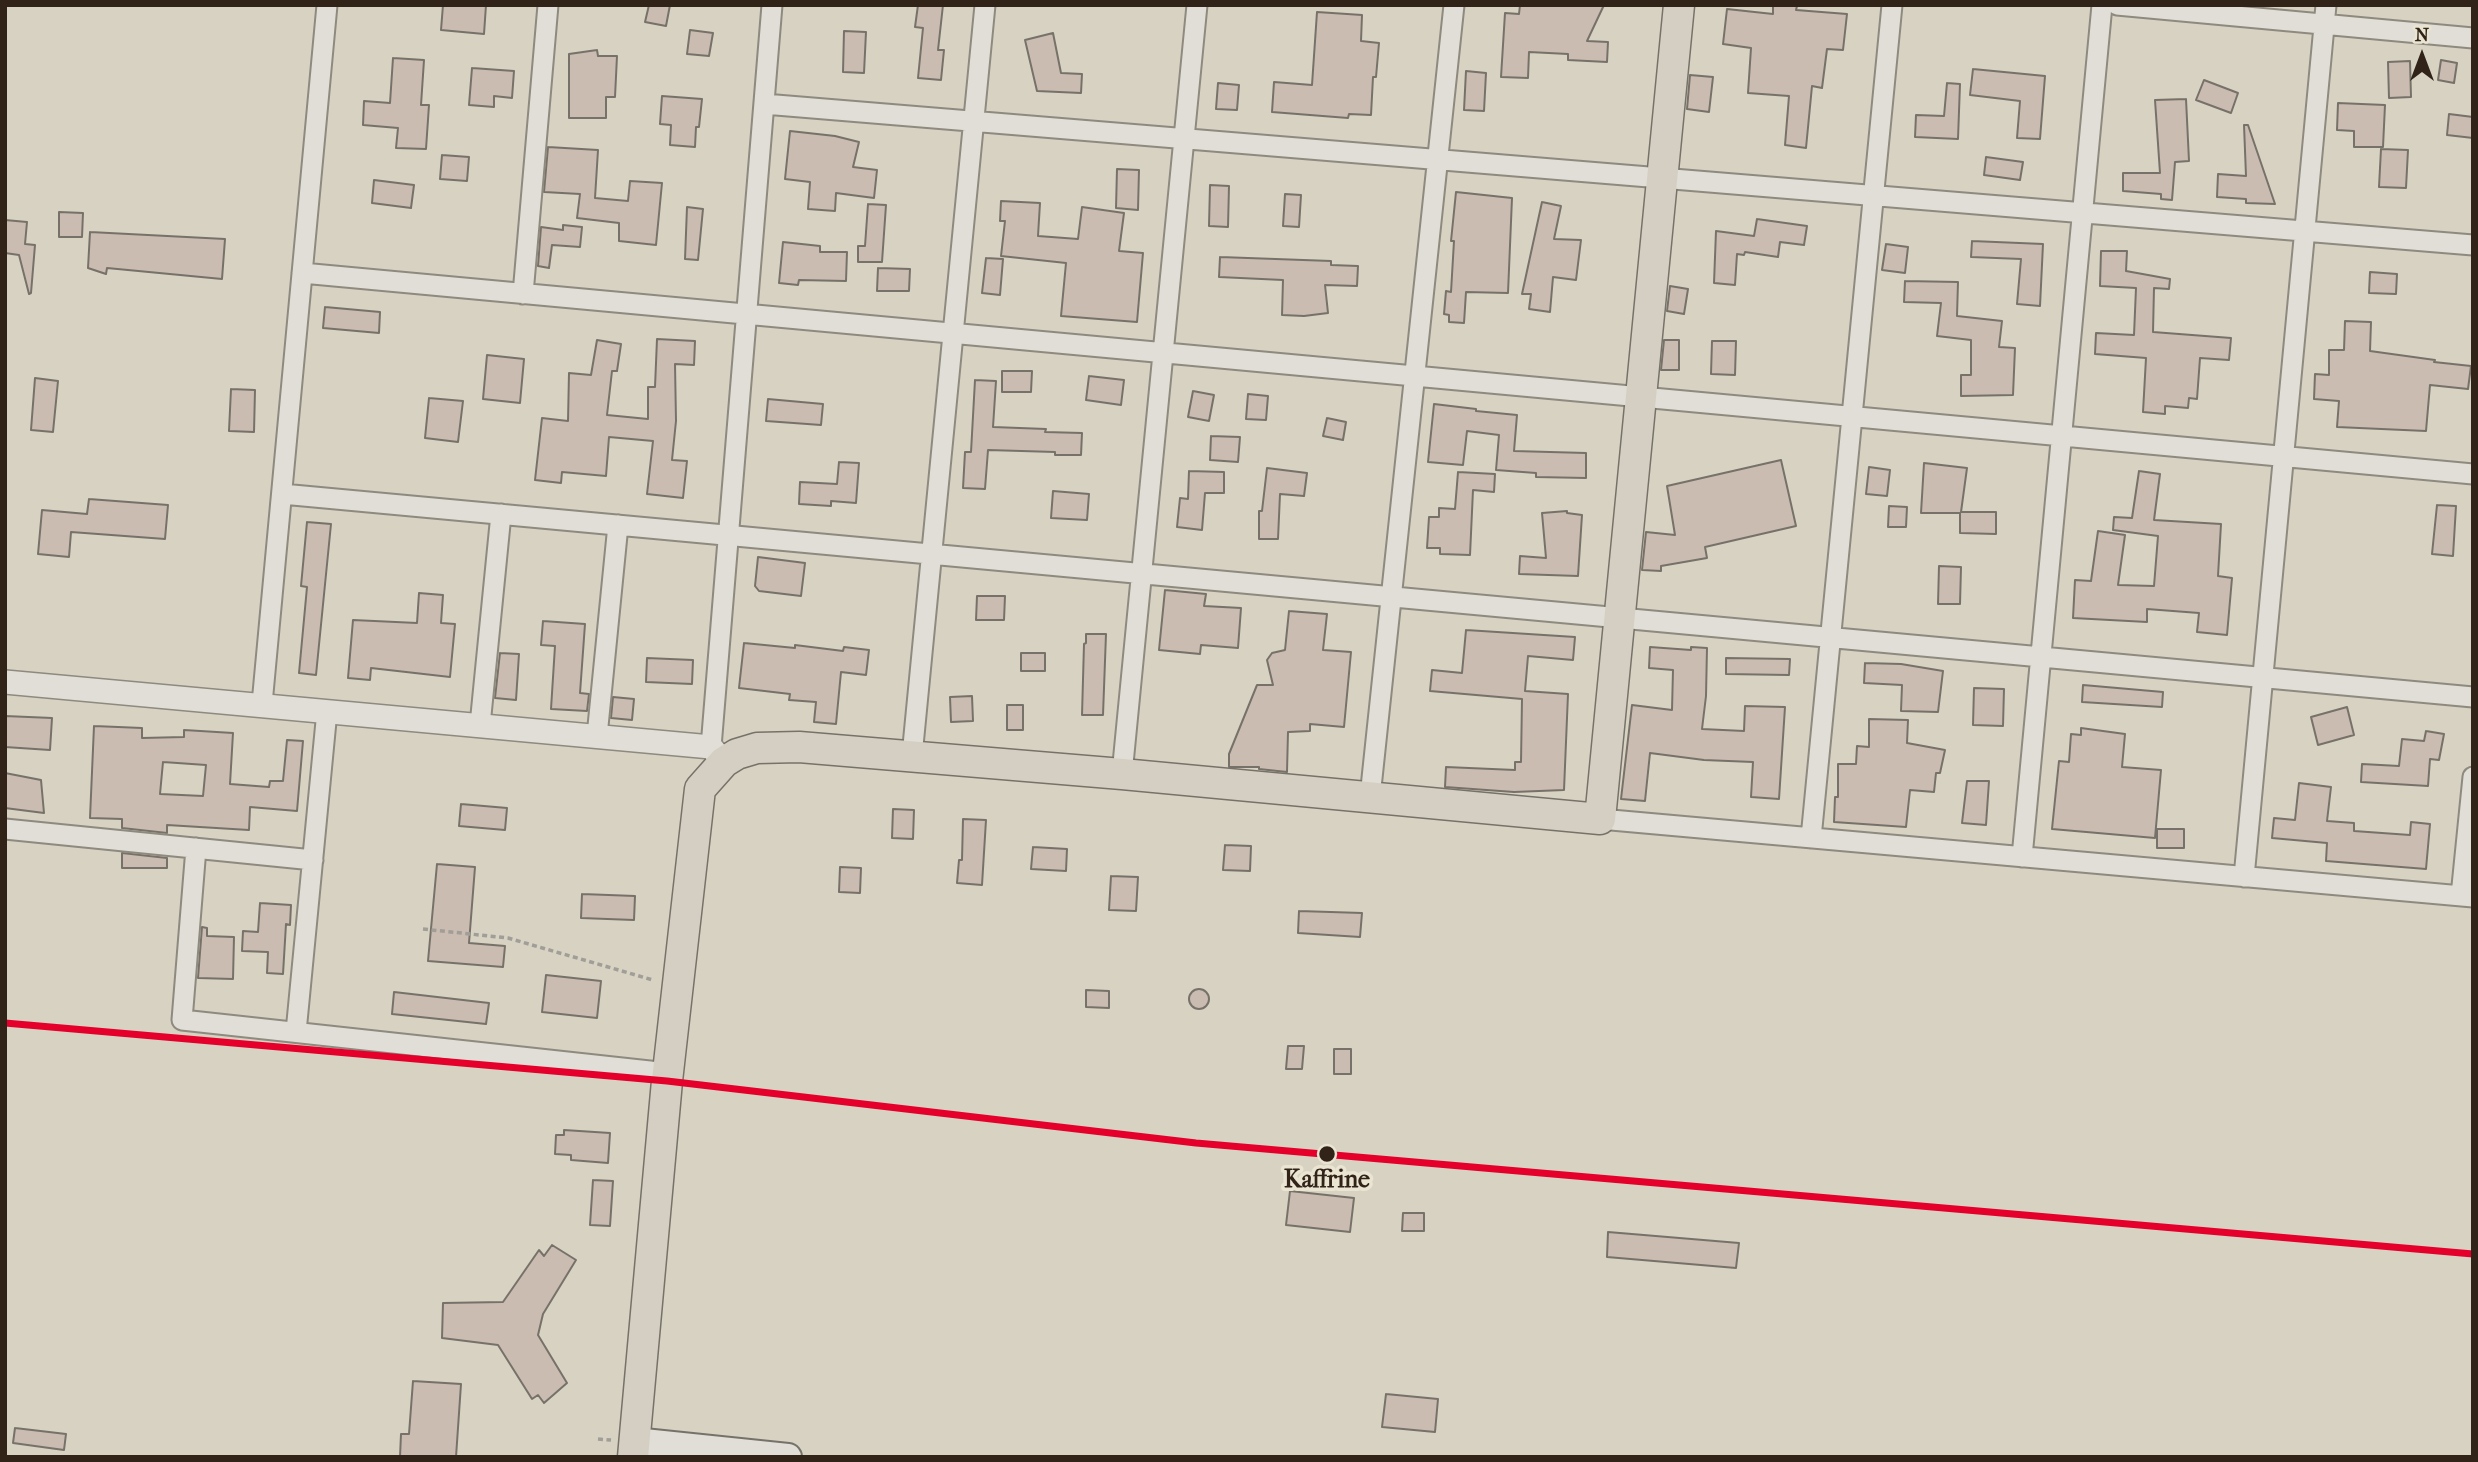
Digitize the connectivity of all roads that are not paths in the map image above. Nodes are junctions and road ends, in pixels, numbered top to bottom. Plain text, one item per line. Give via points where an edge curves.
1 (327, 5) edge
2 (548, 5) edge
3 (772, 5) edge
4 (985, 5) edge
5 (1197, 5) edge
6 (1454, 5) edge
7 (1679, 5) edge
8 (1892, 5) edge
9 (2102, 5) edge
10 (2117, 5) edge
11 (2325, 15) edge
12 (2473, 38) edge
13 (764, 104) junction
14 (973, 121) junction
15 (1184, 138) junction
16 (1437, 159) junction
17 (1662, 178) junction
18 (1873, 195) junction
19 (2082, 213) junction
20 (2305, 231) junction
21 (2473, 245) edge
22 (302, 273) junction
23 (523, 294) junction
24 (747, 314) junction
25 (953, 334) junction
26 (1163, 353) junction
27 (1415, 376) junction
28 (1641, 397) junction
29 (1852, 417) junction
30 (2061, 436) junction
31 (2283, 457) junction
32 (2473, 474) edge
33 (282, 494) junction
34 (501, 514) junction
35 (618, 525) junction
36 (729, 536) junction
37 (931, 554) junction
38 (1142, 573) junction
39 (1392, 597) junction
40 (1619, 618) junction
41 (1830, 638) junction
42 (2041, 657) junction
43 (2263, 678) junction
44 (5, 682) edge
45 (2473, 697) edge
46 (262, 704) junction
47 (327, 711) junction
48 (480, 725) junction
49 (597, 736) junction
50 (718, 754) junction
51 (912, 756) junction
52 (1122, 774) junction
53 (2473, 777) edge
54 (1370, 797) junction
55 (1600, 819) junction
56 (5, 829) edge
57 (1811, 838) junction
58 (196, 848) junction
59 (2022, 857) junction
60 (313, 860) junction
61 (2244, 877) junction
62 (2467, 897) edge
63 (296, 1032) junction
64 (668, 1073) junction
65 (634, 1449) edge
66 (788, 1457) edge

1 - 22 street
2 - 23 street
3 - 13 street
4 - 14 street
5 - 15 street
6 - 16 street
7 - 17 main road
8 - 18 street
9 - 19 street
10 - 11 street
11 - 12 street
11 - 20 street
13 - 14 street
13 - 24 street
14 - 15 street
14 - 25 street
15 - 16 street
15 - 26 street
16 - 17 street
16 - 27 street
17 - 18 street
17 - 28 main road
18 - 19 street
18 - 29 street
19 - 20 street
19 - 30 street
20 - 21 street
20 - 31 street
22 - 23 street
22 - 33 street
23 - 24 street
24 - 25 street
24 - 36 street
25 - 26 street
25 - 37 street
26 - 27 street
26 - 38 street
27 - 28 street
27 - 39 street
28 - 29 street
28 - 40 main road
29 - 30 street
29 - 41 street
30 - 31 street
30 - 42 street
31 - 32 street
31 - 43 street
33 - 34 street
33 - 46 street
34 - 35 street
34 - 48 street
35 - 36 street
35 - 49 street
36 - 37 street
36 - 50 street
37 - 38 street
37 - 51 street
38 - 39 street
38 - 52 street
39 - 40 street
39 - 54 street
40 - 41 street
40 - 55 main road
41 - 42 street
41 - 57 street
42 - 43 street
42 - 59 street
43 - 45 street
43 - 61 street
44 - 46 street
46 - 47 street
47 - 48 street
47 - 60 street
48 - 49 street
49 - 50 street
50 - 51 main road via 780,748
50 - 64 main road via 700,789
51 - 52 main road
52 - 54 main road
53 - 62 street
54 - 55 main road
55 - 57 street
56 - 58 street
57 - 59 street
58 - 60 street
58 - 63 street via 182,1020
59 - 61 street
60 - 63 street
61 - 62 street
63 - 64 street
64 - 65 main road
65 - 66 main road

